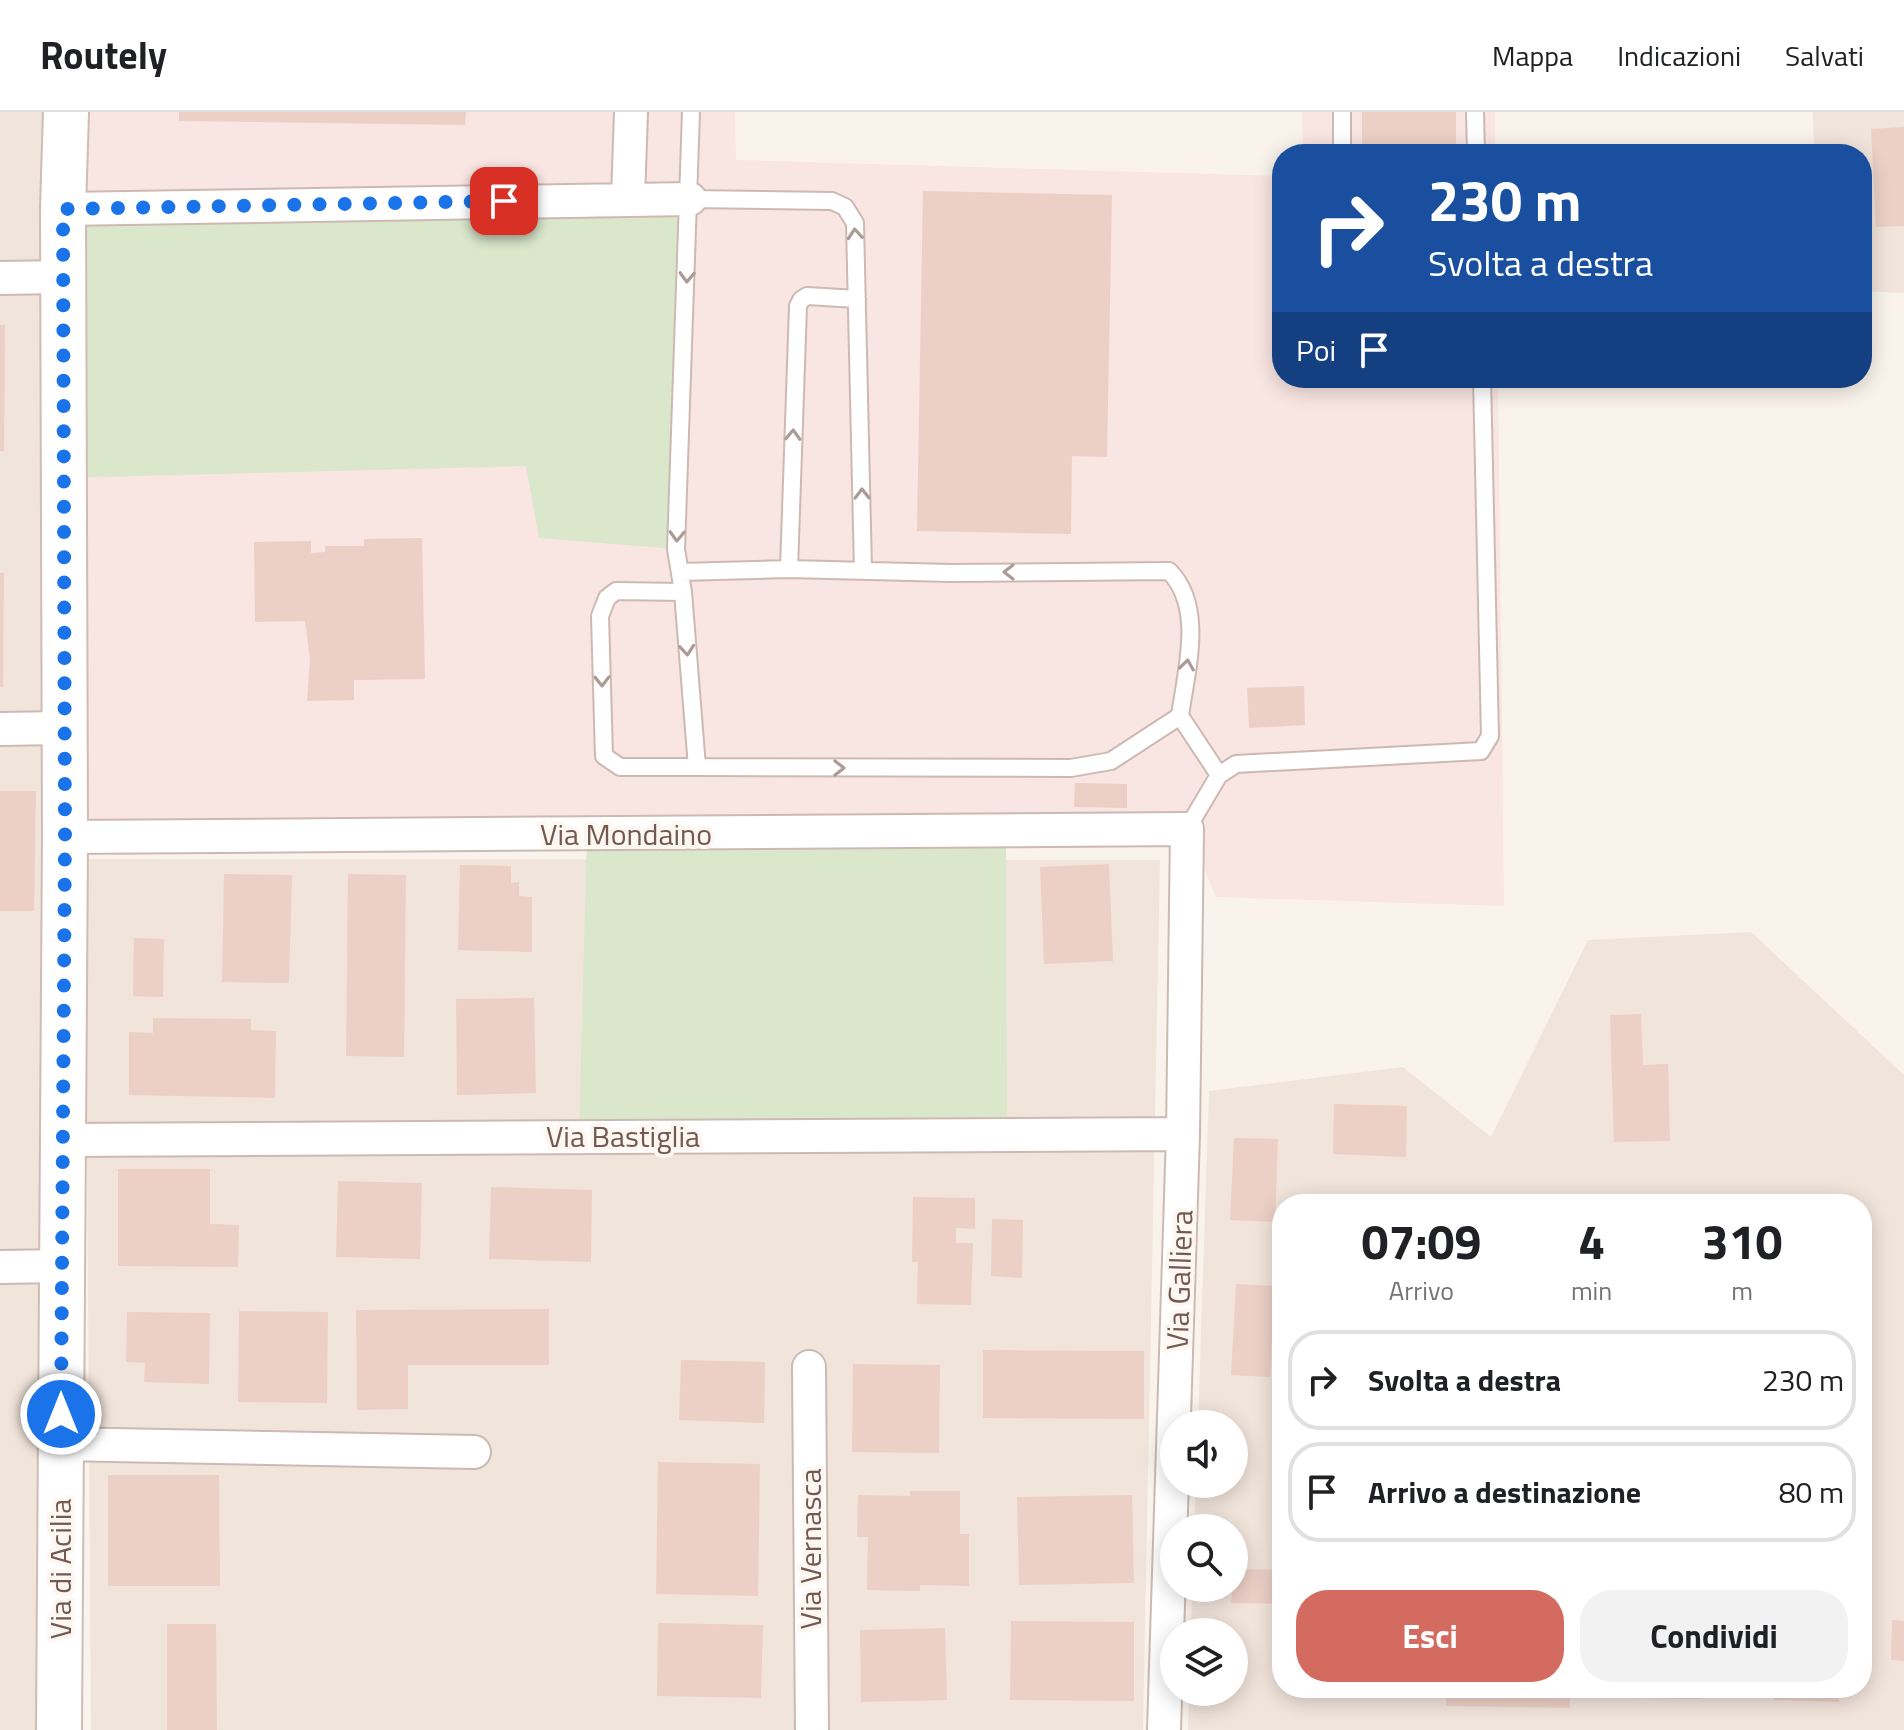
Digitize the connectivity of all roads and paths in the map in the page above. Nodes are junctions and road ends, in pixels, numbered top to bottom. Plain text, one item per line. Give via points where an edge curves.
1 (66, 112) edge
2 (631, 112) edge
3 (691, 112) edge
4 (1342, 112) edge
5 (1475, 112) edge
6 (1342, 144) edge
7 (1476, 144) edge
8 (628, 199) junction
9 (690, 199) junction
10 (63, 209) junction
11 (64, 277) junction
12 (0, 278) edge
13 (857, 299) junction
14 (1482, 388) edge
15 (789, 569) junction
16 (863, 571) junction
17 (680, 572) junction
18 (683, 592) junction
19 (1180, 716) junction
20 (63, 728) junction
21 (0, 729) edge
22 (697, 767) junction
23 (1219, 775) junction
24 (1187, 829) junction
25 (65, 837) junction
26 (1183, 1134) junction
27 (63, 1140) junction
28 (62, 1266) junction
29 (0, 1267) edge
30 (809, 1367) dead end
31 (60, 1444) junction
32 (474, 1452) dead end
33 (59, 1730) edge
34 (812, 1730) edge
35 (1164, 1730) edge

1 - 10 street, Via di Acilia
2 - 8 street
3 - 9 lane
4 - 6 lane
5 - 7 lane
8 - 9 street
8 - 10 street
13 -> 9 lane via 855,223 845,207 832,201
9 -> 17 lane via 676,549
10 - 11 street, Via di Acilia
11 - 12 street
11 - 20 street, Via di Acilia
15 -> 13 lane via 798,306 807,296
16 -> 13 lane
14 - 23 lane via 1490,736 1481,751 1236,764
15 - 16 lane
15 - 17 lane
19 -> 16 lane via 1190,642 1187,601 1181,583 1169,571
17 - 18 lane
18 -> 22 lane
18 -> 22 lane via 616,591 607,598 600,616 604,756 620,767
22 -> 19 lane via 1071,768 1111,761
19 - 23 lane
20 - 21 street
20 - 25 street, Via di Acilia
23 - 24 lane
24 - 25 street, Via Mondaino
24 - 26 street, Via Galliera
25 - 27 street, Via di Acilia
26 - 27 street, Via Bastiglia
26 - 35 street, Via Galliera
27 - 28 street, Via di Acilia
28 - 29 street
28 - 31 street, Via di Acilia
30 - 34 street, Via Vernasca
31 - 32 street
31 - 33 street, Via di Acilia

